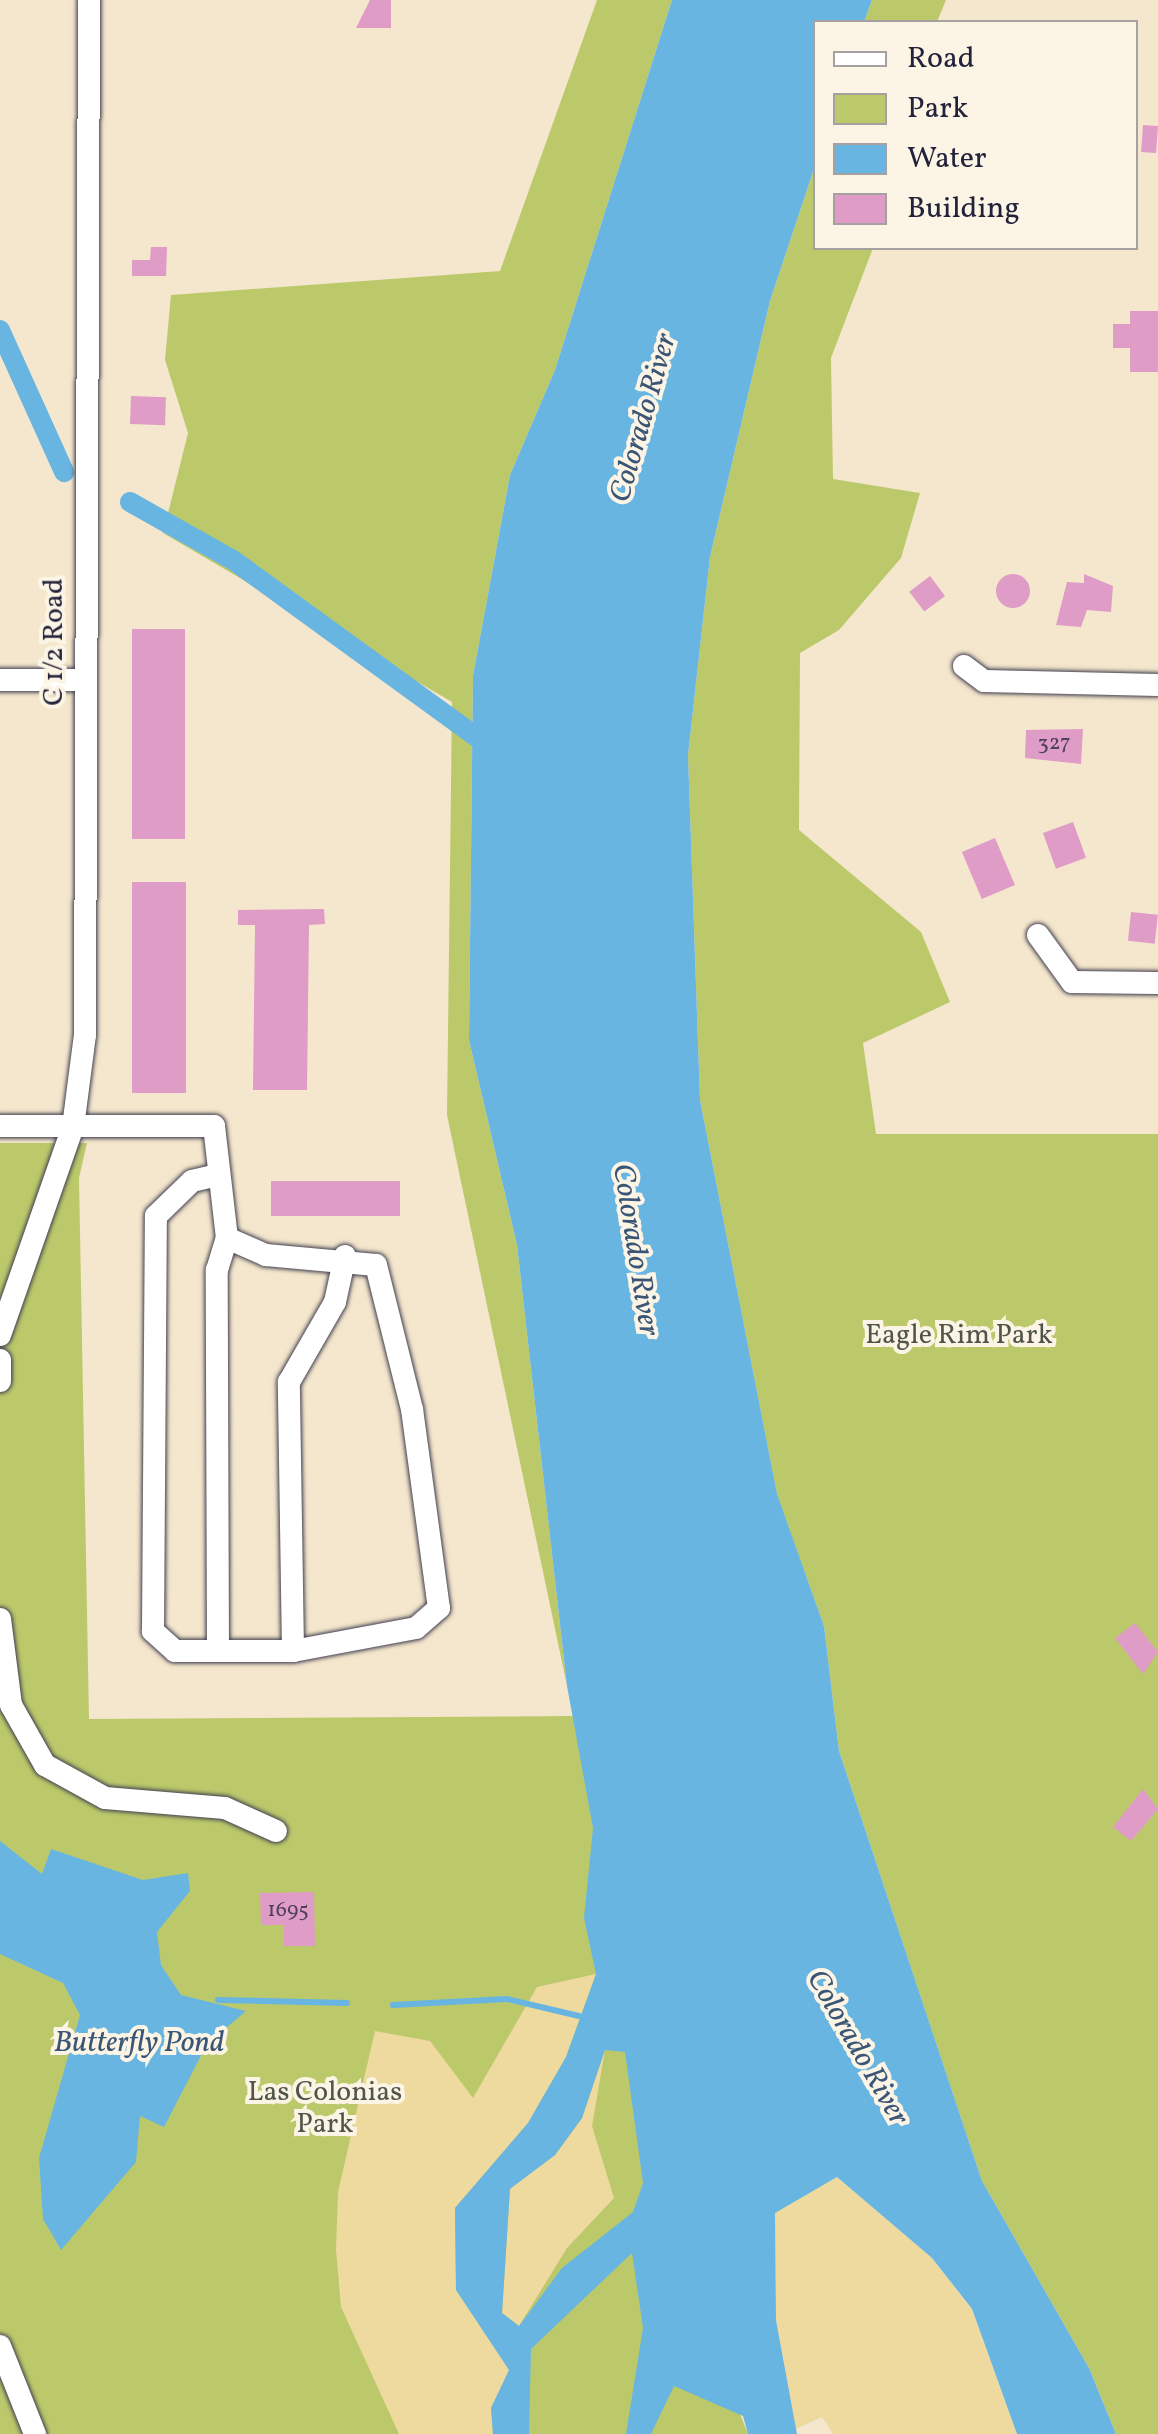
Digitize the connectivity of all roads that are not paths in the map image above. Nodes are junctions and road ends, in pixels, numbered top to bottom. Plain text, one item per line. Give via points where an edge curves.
1 (89, 0) edge
2 (964, 666) dead end
3 (0, 680) edge
4 (85, 680) junction
5 (1158, 685) edge
6 (1038, 935) dead end
7 (1158, 984) edge
8 (0, 1126) edge
9 (73, 1127) junction
10 (214, 1176) junction
11 (227, 1238) junction
12 (345, 1256) junction
13 (8, 1275) edge
14 (0, 1335) edge
15 (0, 1360) edge
16 (0, 1381) edge
17 (0, 1619) edge
18 (218, 1650) junction
19 (293, 1652) junction
20 (276, 1831) dead end
21 (0, 2346) edge
22 (35, 2434) edge

1 - 4 street, C 1/2 Road
2 - 5 street via 984,681
3 - 4 street
4 - 9 street, C 1/2 Road via 85,1035
6 - 7 street via 1072,982
8 - 9 street
9 - 10 street via 214,1126
9 - 13 street, C 1/2 Road
10 - 11 street
10 - 18 street via 192,1181 156,1216 152,1614 163,1646
11 - 12 street via 266,1255
11 - 18 street via 217,1270
12 - 19 street via 334,1302 289,1382
12 - 19 street via 376,1266 384,1282 438,1608 416,1628
13 - 14 street, C 1/2 Road
15 - 16 street
17 - 20 street via 11,1705 45,1765 104,1798 226,1808
18 - 19 street
21 - 22 street

